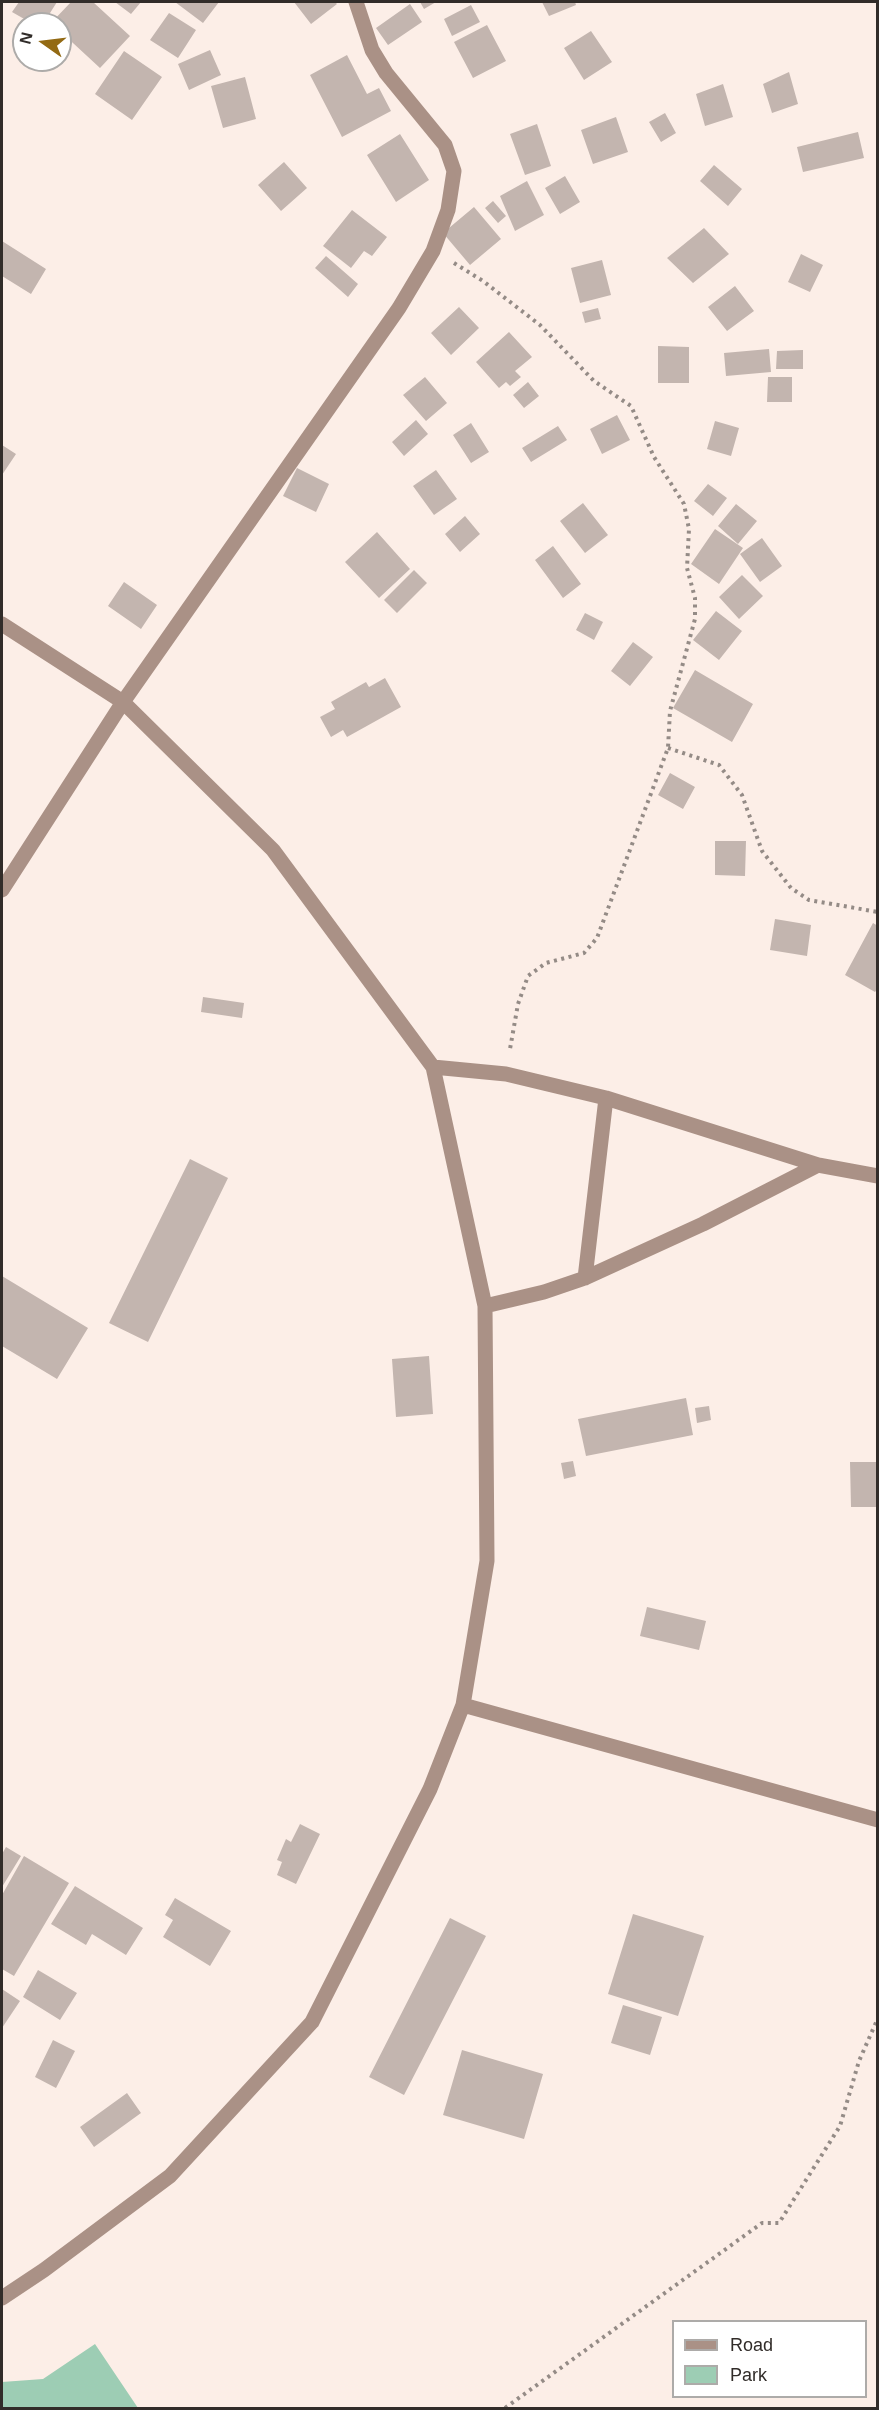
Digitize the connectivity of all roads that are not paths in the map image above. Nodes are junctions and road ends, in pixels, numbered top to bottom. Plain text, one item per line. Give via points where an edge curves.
1 (356, 2) edge
2 (2, 624) edge
3 (123, 702) junction
4 (2, 890) edge
5 (433, 1067) junction
6 (606, 1098) junction
7 (818, 1165) junction
8 (878, 1176) edge
9 (585, 1278) junction
10 (485, 1306) junction
11 (464, 1705) junction
12 (878, 1820) edge
13 (2, 2298) edge

1 - 3 street via 372,50 386,73 445,145 454,171 448,210 433,251 399,308
2 - 3 street
3 - 4 street
3 - 5 street via 273,850
5 - 6 street via 506,1074
5 - 10 street
6 - 7 street
6 - 9 street
7 - 8 street
7 - 9 street
9 - 10 street via 544,1293
10 - 11 street via 487,1561
11 - 12 street
11 - 13 street via 430,1789 312,2022 170,2176

